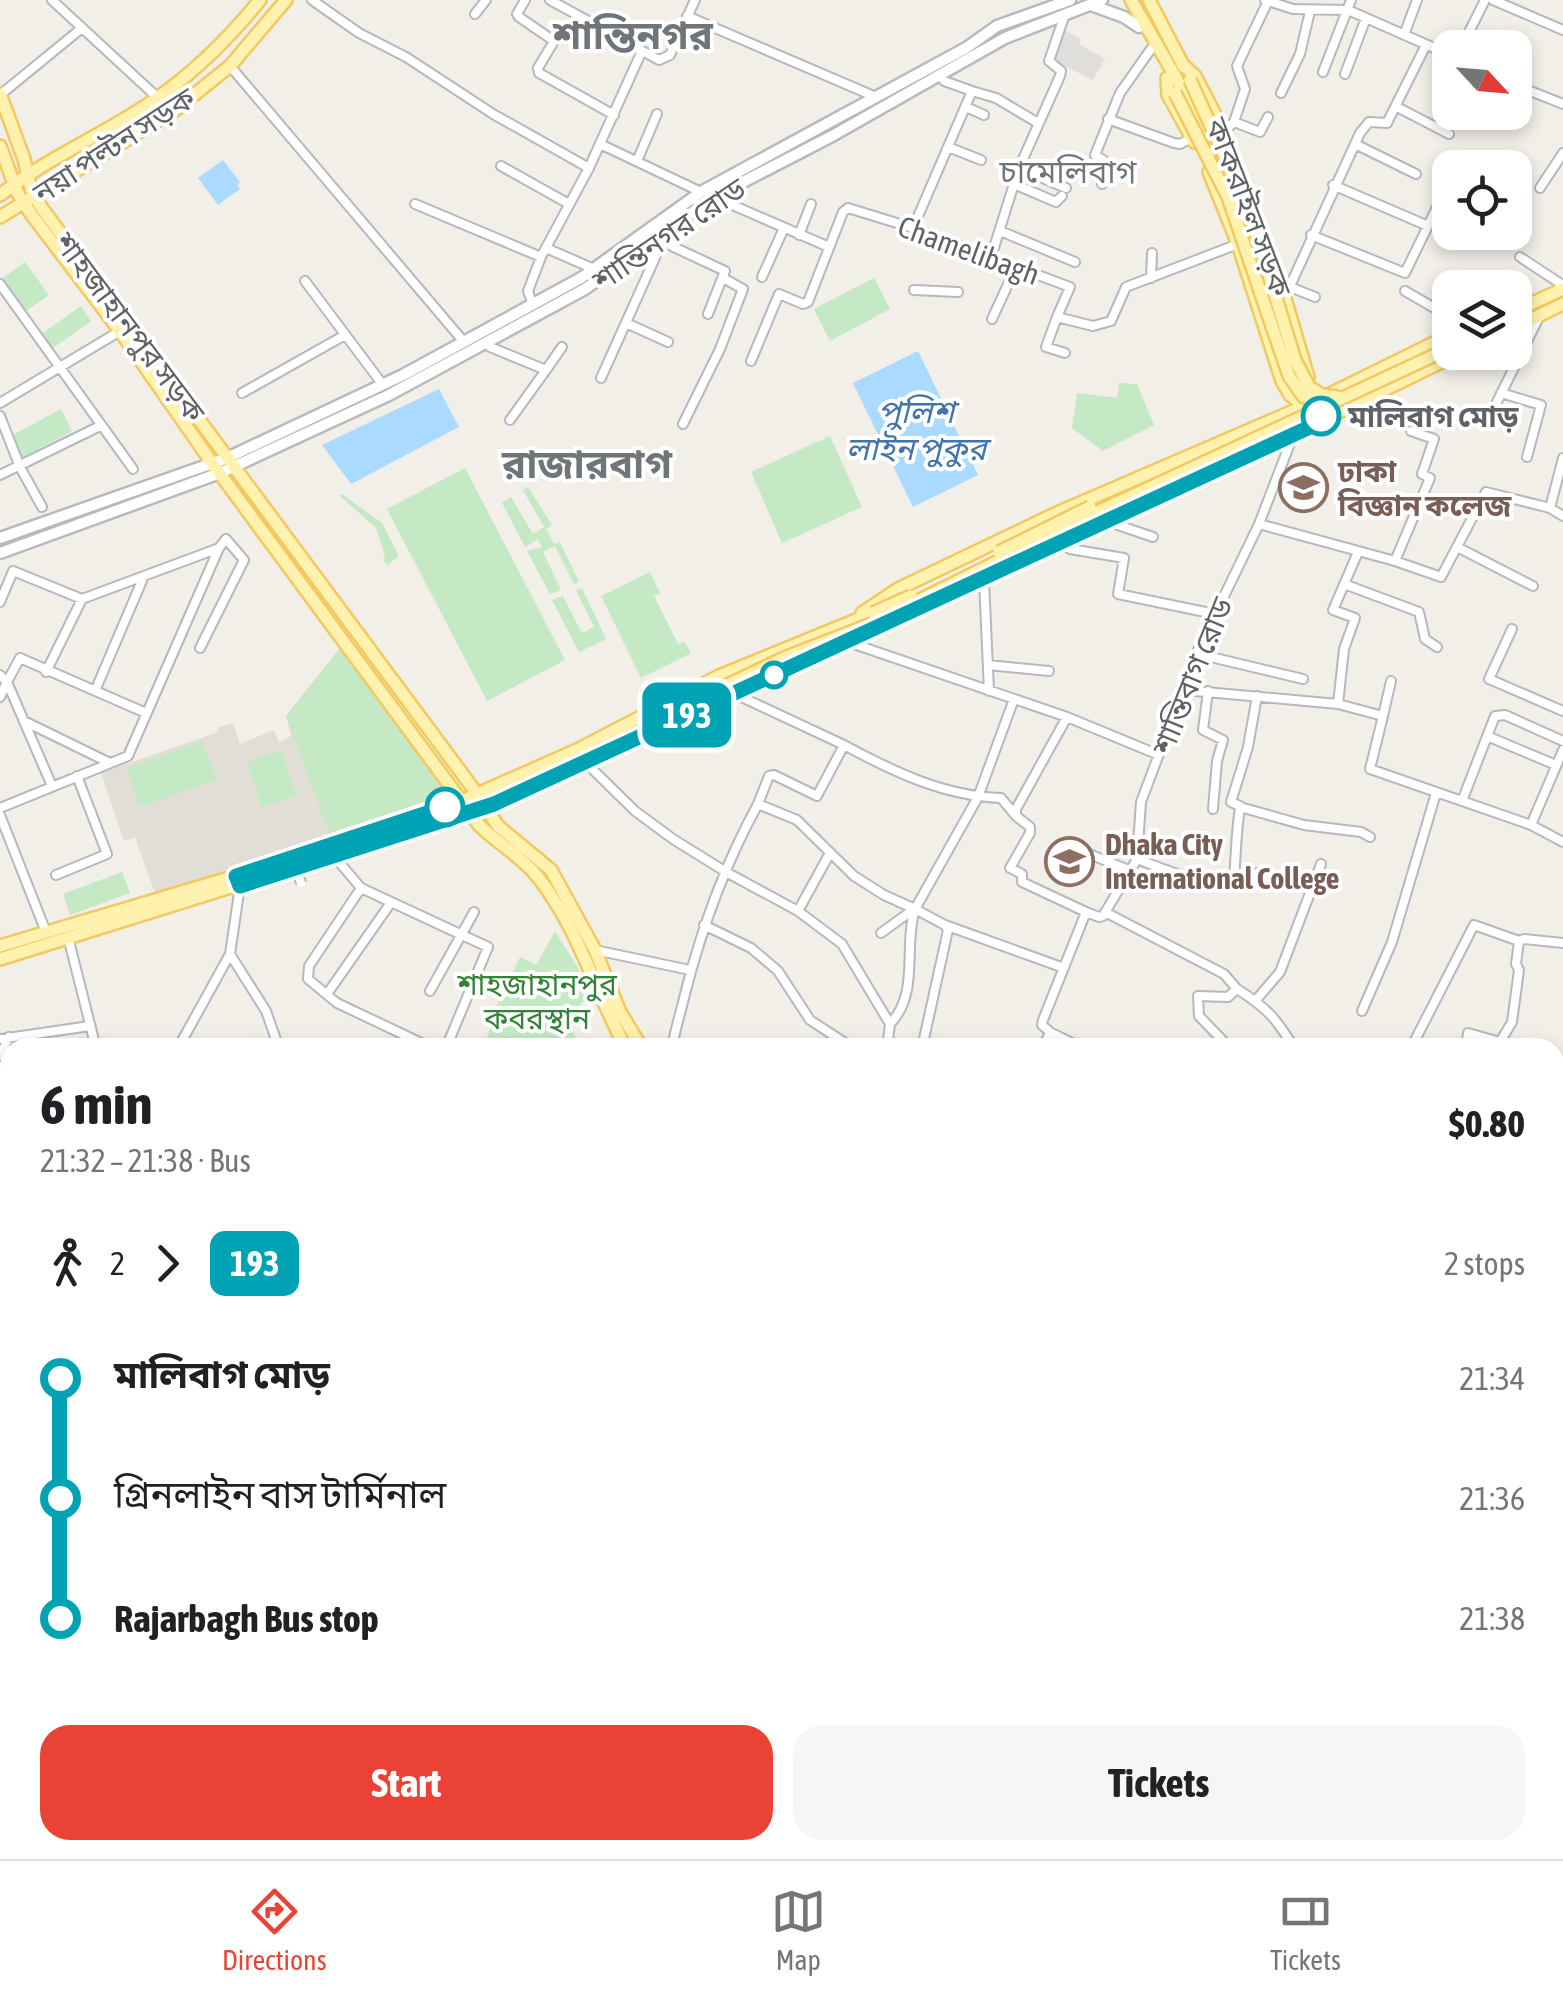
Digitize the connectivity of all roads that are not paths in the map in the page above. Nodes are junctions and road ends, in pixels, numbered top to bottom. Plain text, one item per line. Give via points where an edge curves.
1 (52, 0) edge
2 (260, 0) edge
3 (286, 0) edge
4 (312, 0) edge
5 (486, 0) edge
6 (525, 0) edge
7 (550, 0) edge
8 (695, 0) edge
9 (1070, 0) edge
10 (1122, 0) edge
11 (1131, 0) edge
12 (1352, 0) edge
13 (1417, 0) edge
14 (1485, 0) edge
15 (1492, 0) edge
16 (1266, 1) edge
17 (1097, 3) edge
18 (1152, 4) edge
19 (1348, 10) junction
20 (1310, 11) junction
21 (476, 14) dead end
22 (687, 16) junction
23 (1064, 18) junction
24 (1366, 18) junction
25 (1139, 27) junction
26 (82, 28) junction
27 (1470, 30) edge
28 (1563, 30) edge
29 (1404, 35) junction
30 (1426, 45) junction
31 (1432, 48) edge
32 (1151, 49) junction
33 (642, 53) junction
34 (1182, 64) junction
35 (230, 66) junction
36 (1323, 72) dead end
37 (1346, 74) dead end
38 (941, 76) junction
39 (1167, 78) junction
40 (972, 91) junction
41 (1532, 92) edge
42 (1281, 93) dead end
43 (0, 94) edge
44 (158, 98) junction
45 (879, 103) junction
46 (1563, 104) edge
47 (966, 107) junction
48 (1397, 108) junction
49 (657, 114) dead end
50 (614, 115) junction
51 (984, 115) dead end
52 (1268, 117) dead end
53 (1108, 119) junction
54 (1234, 122) junction
55 (1038, 123) junction
56 (1224, 132) junction
57 (1449, 134) dead end
58 (1192, 138) junction
59 (600, 144) junction
60 (1354, 144) junction
61 (0, 146) edge
62 (948, 147) junction
63 (1563, 154) edge
64 (980, 160) dead end
65 (637, 162) junction
66 (502, 166) dead end
67 (588, 168) junction
68 (1019, 168) junction
69 (30, 169) junction
70 (1416, 174) dead end
71 (1014, 184) junction
72 (1102, 184) dead end
73 (8, 185) edge
74 (1333, 185) junction
75 (46, 188) junction
76 (1540, 188) dead end
77 (701, 192) junction
78 (714, 198) junction
79 (29, 204) junction
80 (415, 204) dead end
81 (569, 204) junction
82 (812, 204) dead end
83 (0, 218) edge
84 (1432, 218) edge
85 (1428, 226) junction
86 (784, 228) junction
87 (913, 228) junction
88 (668, 229) junction
89 (1000, 231) junction
90 (798, 235) junction
91 (1312, 235) junction
92 (663, 242) junction
93 (1238, 244) junction
94 (829, 247) junction
95 (544, 252) junction
96 (1152, 253) dead end
97 (991, 256) junction
98 (1520, 256) dead end
99 (1075, 262) dead end
100 (1016, 267) junction
101 (594, 269) junction
102 (762, 277) dead end
103 (723, 278) junction
104 (1151, 278) junction
105 (305, 281) dead end
106 (0, 284) edge
107 (914, 290) dead end
108 (1405, 291) dead end
109 (958, 292) dead end
110 (1287, 292) junction
111 (1563, 293) edge
112 (1315, 297) dead end
113 (532, 304) junction
114 (1432, 307) edge
115 (1532, 308) edge
116 (708, 314) dead end
117 (1532, 315) edge
118 (1540, 315) junction
119 (1057, 318) junction
120 (992, 319) dead end
121 (626, 323) junction
122 (1294, 329) junction
123 (120, 332) junction
124 (345, 335) junction
125 (464, 342) junction
126 (487, 342) junction
127 (668, 342) dead end
128 (562, 347) dead end
129 (1066, 352) dead end
130 (1432, 353) edge
131 (452, 355) junction
132 (751, 361) dead end
133 (1432, 364) edge
134 (59, 368) junction
135 (546, 370) junction
136 (601, 378) dead end
137 (386, 390) junction
138 (242, 393) dead end
139 (1501, 393) junction
140 (0, 404) edge
141 (1335, 404) junction
142 (1312, 407) junction
143 (1492, 410) dead end
144 (0, 416) edge
145 (510, 420) dead end
146 (684, 424) dead end
147 (100, 426) junction
148 (1308, 428) junction
149 (1411, 431) dead end
150 (1293, 435) junction
151 (1527, 457) dead end
152 (1563, 458) edge
153 (231, 462) junction
154 (20, 467) junction
155 (216, 468) junction
156 (132, 470) dead end
157 (0, 475) edge
158 (42, 507) dead end
159 (1550, 508) junction
160 (1563, 516) edge
161 (1109, 522) junction
162 (1258, 524) junction
163 (1153, 537) dead end
164 (0, 538) edge
165 (1067, 541) junction
166 (219, 548) junction
167 (1459, 548) junction
168 (0, 552) edge
169 (1358, 552) junction
170 (1395, 561) junction
171 (144, 576) junction
172 (984, 580) junction
173 (1344, 584) junction
174 (1533, 586) dead end
175 (82, 599) junction
176 (0, 602) edge
177 (1214, 614) junction
178 (847, 622) junction
179 (1512, 629) dead end
180 (848, 642) junction
181 (1438, 647) dead end
182 (200, 648) dead end
183 (1198, 650) junction
184 (988, 665) junction
185 (1049, 671) dead end
186 (46, 672) junction
187 (4, 678) edge
188 (1304, 679) dead end
189 (1391, 681) dead end
190 (1184, 690) junction
191 (95, 691) junction
192 (1208, 691) junction
193 (990, 692) junction
194 (734, 694) junction
195 (1257, 696) junction
196 (0, 697) edge
197 (1014, 699) junction
198 (1338, 704) junction
199 (1563, 711) edge
200 (146, 713) junction
201 (1383, 716) junction
202 (1067, 717) junction
203 (24, 721) junction
204 (1487, 736) junction
205 (1563, 741) edge
206 (622, 744) junction
207 (844, 745) junction
208 (1563, 750) edge
209 (1159, 755) junction
210 (585, 762) junction
211 (110, 763) junction
212 (1556, 766) junction
213 (77, 776) junction
214 (52, 786) junction
215 (1436, 792) junction
216 (476, 794) junction
217 (978, 798) junction
218 (463, 800) junction
219 (1462, 801) junction
220 (758, 804) junction
221 (1240, 806) junction
222 (484, 808) junction
223 (1212, 809) dead end
224 (0, 812) edge
225 (471, 813) junction
226 (1016, 816) junction
227 (1531, 825) junction
228 (1370, 838) dead end
229 (1563, 842) edge
230 (1074, 848) dead end
231 (830, 853) junction
232 (292, 854) dead end
233 (334, 856) junction
234 (1136, 860) junction
235 (1320, 864) dead end
236 (1128, 870) junction
237 (1265, 871) dead end
238 (726, 872) junction
239 (56, 875) dead end
240 (1234, 880) junction
241 (238, 881) junction
242 (301, 882) dead end
243 (362, 888) junction
244 (390, 904) junction
245 (914, 909) junction
246 (798, 911) junction
247 (474, 912) dead end
248 (1086, 912) junction
249 (1103, 915) junction
250 (704, 925) junction
251 (945, 925) junction
252 (46, 932) junction
253 (881, 932) dead end
254 (460, 934) junction
255 (68, 937) junction
256 (1520, 942) junction
257 (1563, 943) edge
258 (0, 946) edge
259 (595, 950) junction
260 (230, 954) junction
261 (0, 959) edge
262 (1064, 968) junction
263 (690, 970) junction
264 (1238, 988) junction
265 (430, 991) dead end
266 (327, 994) junction
267 (1256, 1000) junction
268 (1362, 1011) dead end
269 (890, 1024) junction
270 (90, 1026) junction
271 (1050, 1032) junction
272 (4, 1038) edge
273 (93, 1038) edge
274 (184, 1038) edge
275 (275, 1038) edge
276 (411, 1038) edge
277 (450, 1038) edge
278 (622, 1038) edge
279 (636, 1038) edge
280 (674, 1038) edge
281 (838, 1038) edge
282 (888, 1038) edge
283 (924, 1038) edge
284 (1047, 1038) edge
285 (1062, 1038) edge
286 (1220, 1038) edge
287 (1289, 1038) edge
288 (1416, 1038) edge
289 (1504, 1038) edge

1 - 26 street
2 - 44 main road, নয়া পল্টন সড়ক
3 - 35 main road, নয়া পল্টন সড়ক
4 - 67 street
5 - 21 street
6 - 50 street via 519,17 554,41 538,73
7 - 33 street
8 - 22 street
9 - 45 main road, শান্তিনগর রোড via 997,26
10 - 25 main road, কাকরাইল সড়ক
11 - 141 main road, bridge via 1230,183 1298,376
12 - 19 street
13 - 29 street
14 - 27 street
15 - 28 street
16 - 20 street
16 - 54 street via 1236,66 1246,85
17 - 23 main road, শান্তিনগর রোড
17 - 25 main road
18 - 34 main road, কাকরাইল সড়ক
19 - 20 street
19 - 24 street
19 - 36 street
20 - 42 street
22 - 33 street via 667,59
22 - 45 street
23 - 38 main road, শান্তিনগর রোড via 1006,38
23 - 55 street via 1049,61 1060,76
24 - 29 street
24 - 37 street
25 - 32 main road, কাকরাইল সড়ক
26 - 43 street
26 - 44 street
29 - 30 street
30 - 31 street
30 - 48 street
32 - 39 main road, কাকরাইল সড়ক
32 - 53 street
33 - 50 street
34 - 56 main road, কাকরাইল সড়ক
34 - 141 main road, bridge via 1249,210 1295,360 1309,387
35 - 75 main road, নয়া পল্টন সড়ক via 152,127
35 - 125 street
38 - 40 street
38 - 45 main road, শান্তিনগর রোড
39 - 58 main road, কাকরাইল সড়ক via 1168,95
39 - 142 main road, bridge via 1228,197 1288,376
40 - 47 street
40 - 55 street
41 - 46 street
43 - 69 main road
44 - 69 main road, নয়া পল্টন সড়ক
45 - 77 main road, শান্তিনগর রোড
45 - 78 main road, শান্তিনগর রোড
47 - 51 street
47 - 62 street
48 - 57 street
48 - 60 street via 1387,123 1369,122
49 - 65 street
50 - 59 street
52 - 54 street via 1260,132
53 - 58 street via 1174,143
53 - 72 street via 1095,155 1108,162
54 - 56 street
55 - 68 street
56 - 110 main road, কাকরাইল সড়ক
58 - 93 main road, কাকরাইল সড়ক
59 - 65 street
59 - 67 street
60 - 70 street
60 - 74 street
61 - 73 main road
62 - 64 street
62 - 87 street
63 - 76 street
65 - 77 street
66 - 81 street
67 - 81 street
68 - 71 street
68 - 71 street via 1064,192 1056,202
69 - 73 main road, নয়া পল্টন সড়ক
69 - 75 main road
69 - 79 main road
71 - 89 street
73 - 79 main road
74 - 85 street
74 - 91 street
75 - 79 main road, নয়া পল্টন সড়ক
77 - 101 main road, শান্তিনগর রোড
78 - 86 street
78 - 88 main road, শান্তিনগর রোড
79 - 83 main road, নয়া পল্টন সড়ক
79 - 123 main road, শাহজাহানপুর সড়ক
79 - 153 main road, শাহজাহানপুর সড়ক
80 - 95 street
81 - 95 street
82 - 90 street
84 - 85 street
85 - 91 street via 1405,273
86 - 90 street
86 - 102 street
87 - 94 street, Chamelibagh via 848,208
87 - 97 street, Chamelibagh
88 - 92 street
88 - 126 main road, শান্তিনগর রোড via 586,289
89 - 97 street
89 - 99 street
90 - 94 street
91 - 110 street
92 - 103 street via 724,270
92 - 121 street
93 - 104 street, Chamelibagh
93 - 142 main road, কাকরাইল সড়ক via 1282,381
94 - 132 street, Chamelibagh via 806,304 782,294 776,298
95 - 101 street
95 - 113 street via 528,290
96 - 104 street
97 - 100 street, Chamelibagh
98 - 111 street
100 - 119 street, Chamelibagh via 1070,287
100 - 120 street
101 - 113 main road, শান্তিনগর রোড
103 - 116 street
103 - 146 street via 743,289
104 - 119 street, Chamelibagh via 1125,287 1107,324
105 - 124 street
106 - 134 street
107 - 109 street
108 - 114 street
110 - 112 street
110 - 122 main road, কাকরাইল সড়ক
111 - 115 main road
111 - 118 main road
113 - 125 main road, শান্তিনগর রোড
117 - 118 main road
118 - 139 street
119 - 129 street via 1046,347
121 - 127 street
121 - 136 street
122 - 141 main road via 1314,380
122 - 142 main road, কাকরাইল সড়ক
123 - 134 street
123 - 155 main road, শাহজাহানপুর সড়ক
124 - 137 street
124 - 138 street
125 - 131 main road, শান্তিনগর রোড
126 - 131 main road, শান্তিনগর রোড
126 - 135 street
128 - 135 street
130 - 141 main road, bridge
131 - 137 main road, শান্তিনগর রোড
133 - 141 main road
134 - 140 street
134 - 147 street
135 - 145 street
137 - 153 main road, শান্তিনগর রোড
139 - 143 street
139 - 151 street via 1541,405
141 - 142 main road, bridge
141 - 142 main road
141 - 148 main road
141 - 165 main road, bridge
141 - 206 main road, bridge via 656,719
142 - 148 main road, কাকরাইল সড়ক
142 - 150 street, শান্তিবাগ রোড
142 - 178 main road, bridge
142 - 178 main road via 1058,512 898,589
144 - 154 street
147 - 154 street
147 - 156 street
148 - 150 main road
149 - 170 street via 1434,438 1422,474 1430,478
150 - 161 main road
150 - 162 street, শান্তিবাগ রোড
152 - 159 street
153 - 155 main road, শান্তিনগর রোড
153 - 216 main road, শাহজাহানপুর সড়ক
154 - 157 street
154 - 158 street
155 - 164 main road
155 - 168 main road
155 - 218 main road, শাহজাহানপুর সড়ক
159 - 160 street
159 - 167 street via 1486,492
161 - 163 street
161 - 165 main road
162 - 169 street
162 - 177 street, শান্তিবাগ রোড
165 - 172 main road
165 - 177 street via 1070,549 1124,558 1118,594
166 - 171 street
166 - 182 street via 226,539 244,560
166 - 200 street
167 - 170 street via 1442,577
167 - 174 street
169 - 170 street
169 - 173 street
171 - 175 street
171 - 191 street
172 - 180 main road
172 - 184 street
173 - 181 street via 1418,612 1425,639
173 - 198 street via 1333,610 1355,621 1344,649
175 - 176 street via 13,570
175 - 186 street
177 - 183 street, শান্তিবাগ রোড
178 - 180 main road
178 - 216 main road
179 - 199 street via 1489,679
180 - 193 street
180 - 194 main road
183 - 188 street
183 - 190 street, শান্তিবাগ রোড
184 - 185 street
184 - 193 street
186 - 187 street via 20,658
186 - 191 street
187 - 196 street
187 - 203 street
189 - 201 street
190 - 192 street
190 - 209 street, শান্তিবাগ রোড
191 - 200 street
192 - 195 street
192 - 223 street via 1203,730 1223,740
193 - 197 street
194 - 206 main road
194 - 207 street
195 - 198 street
195 - 221 street via 1232,802
197 - 202 street
197 - 217 street
198 - 201 street
200 - 211 street via 128,756
201 - 215 street via 1370,769
202 - 209 street
202 - 226 street
203 - 211 street
203 - 214 street
204 - 205 street via 1500,714
204 - 212 street
204 - 219 street
206 - 210 main road
207 - 217 street via 904,776
207 - 220 street via 819,795 770,775
208 - 212 street
209 - 234 street, শান্তিবাগ রোড via 1141,802
210 - 222 main road
210 - 238 street via 635,811
211 - 213 street
212 - 227 street
213 - 214 street
213 - 239 street via 107,854
214 - 224 street
215 - 219 street
215 - 268 street via 1392,942
216 - 218 main road
216 - 222 main road, শাহজাহানপুর সড়ক
217 - 226 street via 1001,798
217 - 245 street
218 - 225 main road, শাহজাহানপুর সড়ক
218 - 241 main road
219 - 227 street
220 - 231 street via 798,820
220 - 238 street
221 - 228 street
221 - 240 street
222 - 225 main road
222 - 259 main road, শাহজাহানপুর সড়ক via 551,870
224 - 252 street
225 - 233 main road
225 - 278 main road, শাহজাহানপুর সড়ক via 547,890
226 - 248 street via 1030,832 1010,868 1022,874 1022,882
227 - 229 street
230 - 236 street
231 - 245 street via 854,876
231 - 246 street
232 - 242 street, bridge
233 - 241 main road
233 - 243 street
234 - 236 street
234 - 240 street via 1195,882
235 - 267 street via 1280,972
236 - 249 street
237 - 240 street
238 - 246 street
238 - 250 street
241 - 252 main road
241 - 255 main road
241 - 260 street
243 - 244 street
243 - 266 street via 309,966 308,979
244 - 254 street
244 - 266 street
245 - 251 street
245 - 253 street
245 - 269 street via 904,1006
246 - 269 street via 847,949
247 - 254 street
248 - 249 street
248 - 262 street
249 - 264 street via 1224,974
250 - 263 street
250 - 281 street via 751,948 778,971 810,1020
251 - 262 street
251 - 283 street
252 - 258 main road
254 - 265 street
254 - 277 street via 488,947
255 - 261 main road
255 - 270 street
256 - 257 street
256 - 288 street via 1471,926
256 - 289 street
259 - 263 street
259 - 279 main road, শাহজাহানপুর সড়ক
260 - 274 street
260 - 275 street
262 - 271 street via 1043,1020
263 - 280 street
264 - 267 street
264 - 286 street via 1228,997 1198,996 1199,1016
266 - 276 street
267 - 287 street
269 - 282 street
270 - 272 street
270 - 273 street
271 - 284 street
271 - 285 street

